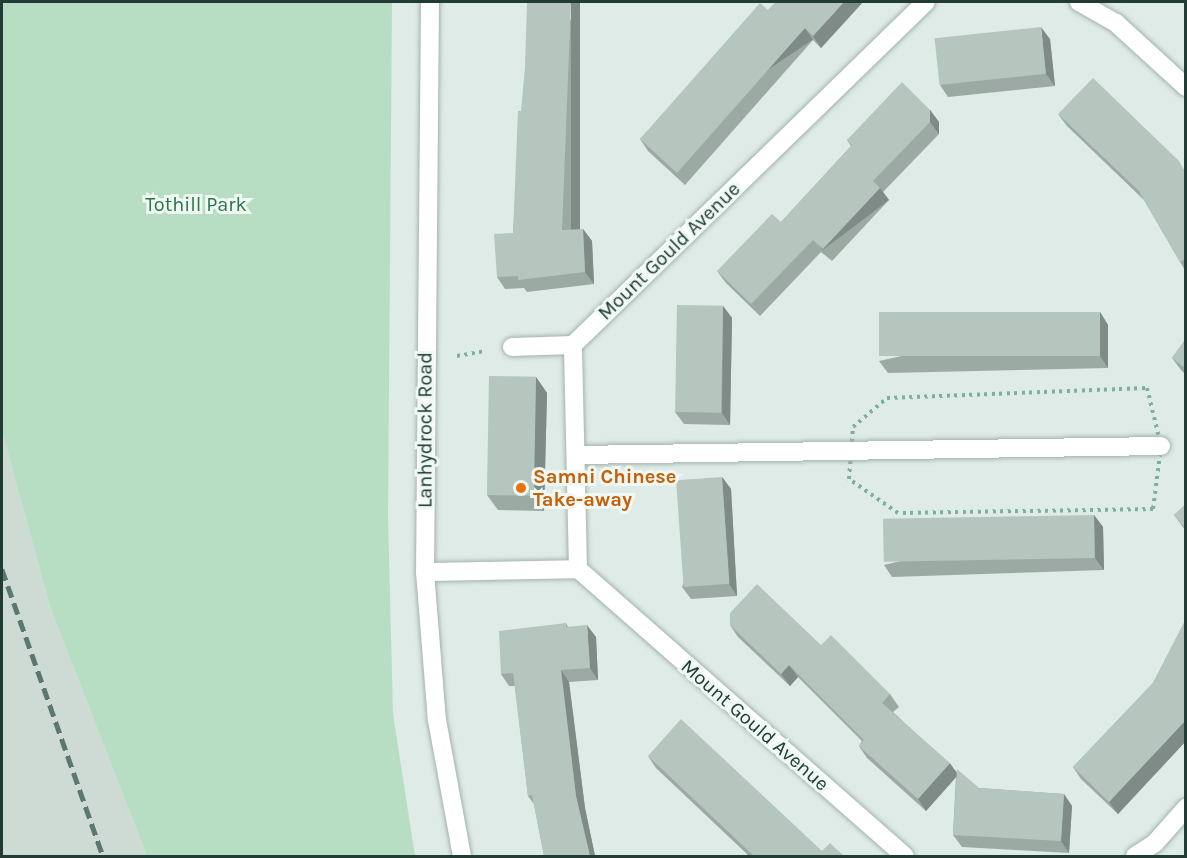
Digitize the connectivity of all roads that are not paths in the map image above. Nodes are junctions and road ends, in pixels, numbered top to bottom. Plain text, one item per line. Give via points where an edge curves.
1 (430, 2) edge
2 (926, 2) edge
3 (1079, 2) edge
4 (1185, 87) edge
5 (573, 345) junction
6 (512, 347) road end
7 (1161, 446) dead end
8 (576, 455) junction
9 (578, 569) junction
10 (425, 572) junction
11 (1185, 808) edge
12 (462, 856) edge
13 (905, 856) edge
14 (1135, 856) edge

1 - 10 street, Lanhydrock Road
2 - 5 street, Mount Gould Avenue
3 - 4 street via 1116,23
5 - 6 street
5 - 8 street
7 - 8 street
8 - 9 street
9 - 10 street
9 - 13 street, Mount Gould Avenue
10 - 12 street, Lanhydrock Road via 436,720
11 - 14 street via 1155,843

